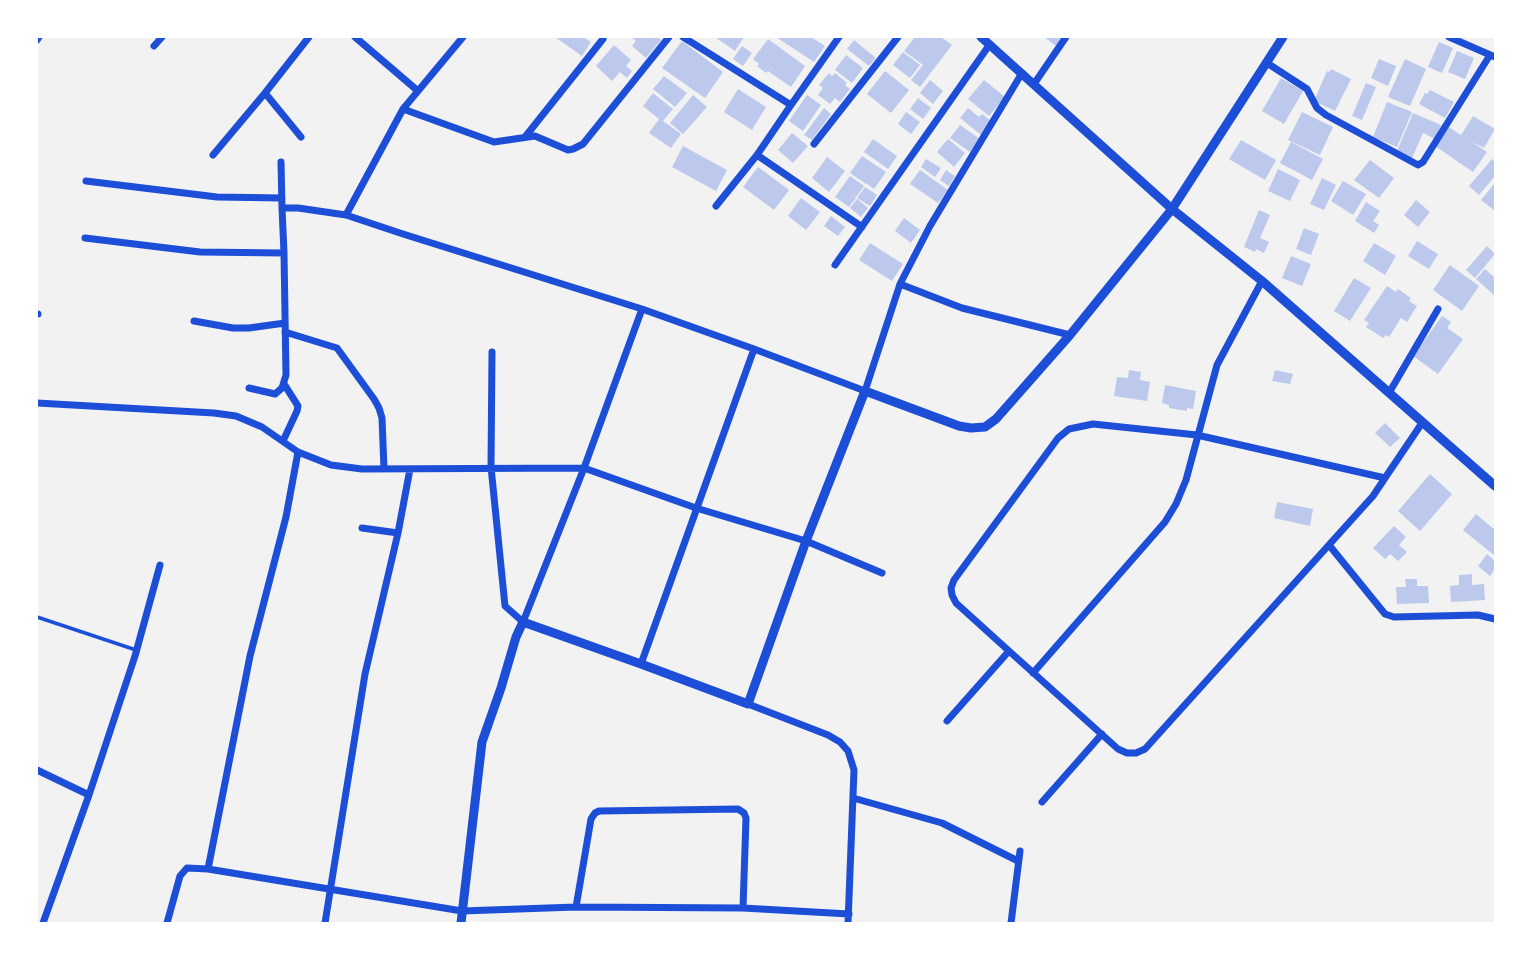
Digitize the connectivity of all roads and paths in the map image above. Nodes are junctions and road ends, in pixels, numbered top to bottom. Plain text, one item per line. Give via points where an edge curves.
1 (162, 37) edge
2 (309, 37) edge
3 (355, 37) edge
4 (463, 37) edge
5 (669, 37) edge
6 (683, 37) edge
7 (839, 37) edge
8 (898, 37) edge
9 (981, 37) edge
10 (1066, 37) edge
11 (1283, 37) edge
12 (1449, 37) edge
13 (603, 39) dead end
14 (990, 44) junction
15 (155, 46) dead end
16 (1492, 56) edge
17 (1267, 63) junction
18 (1022, 73) junction
19 (1034, 84) junction
20 (418, 91) junction
21 (265, 93) junction
22 (791, 105) junction
23 (402, 109) junction
24 (301, 137) dead end
25 (525, 137) junction
26 (814, 144) dead end
27 (213, 155) dead end
28 (757, 155) junction
29 (281, 162) dead end
30 (86, 181) dead end
31 (282, 198) junction
32 (716, 206) dead end
33 (282, 208) junction
34 (1172, 209) junction
35 (346, 215) junction
36 (862, 227) junction
37 (85, 239) dead end
38 (284, 253) junction
39 (835, 265) dead end
40 (1262, 281) junction
41 (900, 284) junction
42 (642, 309) junction
43 (1438, 309) dead end
44 (194, 321) dead end
45 (285, 327) junction
46 (1070, 335) junction
47 (754, 349) junction
48 (492, 352) dead end
49 (284, 384) junction
50 (249, 388) dead end
51 (865, 391) junction
52 (1389, 393) junction
53 (37, 403) edge
54 (1422, 423) junction
55 (1197, 435) junction
56 (283, 442) junction
57 (298, 452) junction
58 (491, 467) junction
59 (584, 468) junction
60 (384, 469) junction
61 (410, 469) junction
62 (1385, 478) junction
63 (1494, 484) edge
64 (696, 508) junction
65 (362, 528) dead end
66 (398, 533) junction
67 (806, 541) junction
68 (1329, 545) junction
69 (160, 565) dead end
70 (881, 573) dead end
71 (37, 617) edge
72 (1495, 619) edge
73 (523, 622) junction
74 (136, 650) junction
75 (1009, 651) junction
76 (641, 664) junction
77 (1033, 673) junction
78 (748, 704) junction
79 (947, 721) dead end
80 (1102, 734) junction
81 (37, 770) edge
82 (89, 795) junction
83 (853, 798) junction
84 (1042, 802) dead end
85 (1020, 851) dead end
86 (1018, 861) junction
87 (208, 870) junction
88 (330, 891) junction
89 (576, 907) junction
90 (743, 908) junction
91 (462, 911) junction
92 (849, 914) junction
93 (43, 923) edge
94 (167, 923) edge
95 (325, 923) edge
96 (461, 923) edge
97 (848, 923) edge
98 (1012, 923) edge

1 - 15 street
2 - 21 street
3 - 20 street
4 - 20 street
5 - 25 street via 579,147 568,150 542,137
6 - 22 street
7 - 22 street
8 - 26 street
9 - 14 street
10 - 19 street
11 - 17 street
12 - 16 street
13 - 25 street
14 - 18 street
14 - 36 street
16 - 17 street via 1418,165 1326,115 1304,86
17 - 34 street
18 - 19 street
18 - 41 street
19 - 34 street
20 - 23 street
21 - 24 street
21 - 27 street
22 - 28 street
23 - 25 street via 494,142
23 - 35 street
28 - 32 street
28 - 36 street
29 - 31 street
30 - 31 street via 217,197
31 - 33 street
33 - 35 street
33 - 38 street
34 - 40 street
34 - 46 street
35 - 42 street
36 - 39 street
37 - 38 street via 200,252
38 - 45 street
40 - 52 street
40 - 55 street via 1217,365
41 - 46 street via 962,307
41 - 51 street
42 - 47 street
42 - 59 street
43 - 52 street
44 - 45 street via 233,328
45 - 49 street
45 - 60 street via 337,348 374,399 382,418
46 - 51 street via 985,427 959,426
47 - 51 street
47 - 64 street
48 - 58 street
49 - 50 street via 275,394
49 - 56 street via 298,406
51 - 67 street
52 - 54 street
53 - 56 street via 236,416
54 - 62 street
54 - 63 street
55 - 62 street
55 - 75 street via 1093,424 1069,429 1058,438 951,588 956,603
55 - 77 street via 1186,480 1165,522
56 - 57 street
57 - 60 street via 331,465
57 - 87 street via 250,656
58 - 59 street
58 - 61 street
58 - 73 street via 505,606
59 - 64 street
59 - 73 street
60 - 61 street
61 - 66 street
62 - 68 street
64 - 67 street
64 - 76 street
65 - 66 street
66 - 88 street via 365,674
67 - 70 street
67 - 78 street
68 - 72 street via 1385,614
68 - 80 street via 1145,749 1136,753 1118,749
69 - 74 street
71 - 74 lane
73 - 76 street
73 - 91 street via 482,742
74 - 82 street
75 - 77 street
75 - 79 street
76 - 78 street
77 - 80 street
78 - 83 street via 840,742 852,759
80 - 84 street
81 - 82 street
82 - 93 street
83 - 86 street via 942,823
83 - 92 street
85 - 86 street
86 - 98 street
87 - 88 street
87 - 94 street via 184,869
88 - 91 street
88 - 95 street
89 - 90 street
89 - 90 street via 591,818 598,811 738,809 747,818
89 - 91 street
90 - 92 street
91 - 96 street
92 - 97 street

